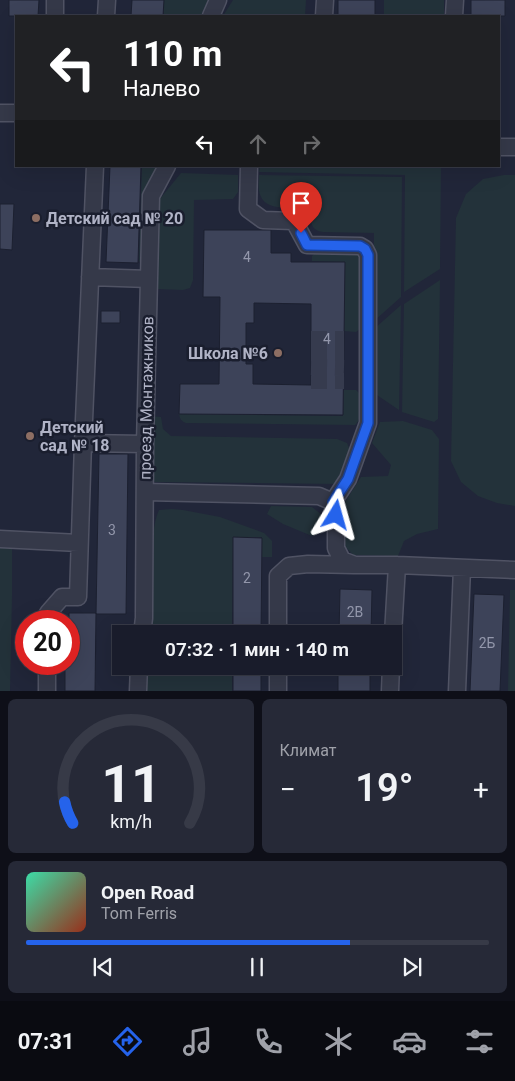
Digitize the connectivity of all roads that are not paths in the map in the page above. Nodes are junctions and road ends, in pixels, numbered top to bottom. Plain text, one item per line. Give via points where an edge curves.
1 (55, 0) edge
2 (107, 0) edge
3 (218, 0) edge
4 (325, 0) edge
5 (454, 0) edge
6 (54, 15) edge
7 (106, 15) edge
8 (211, 15) edge
9 (324, 15) edge
10 (454, 15) edge
11 (0, 113) edge
12 (15, 113) edge
13 (500, 147) edge
14 (515, 147) edge
15 (95, 167) edge
16 (167, 167) edge
17 (249, 167) edge
18 (90, 277) junction
19 (149, 279) junction
20 (82, 443) junction
21 (145, 444) junction
22 (144, 492) junction
23 (333, 502) junction
24 (0, 539) edge
25 (79, 543) junction
26 (355, 565) junction
27 (396, 566) junction
28 (462, 568) junction
29 (515, 570) edge
30 (51, 610) edge
31 (143, 625) edge
32 (278, 625) edge
33 (393, 625) edge
34 (47, 675) edge
35 (139, 675) edge
36 (278, 675) edge
37 (391, 675) edge
38 (47, 691) edge
39 (138, 691) edge
40 (278, 691) edge
41 (390, 691) edge
42 (457, 691) edge

1 - 6 street
2 - 7 street
3 - 8 street
4 - 9 street
5 - 10 street
11 - 12 street
13 - 14 street
15 - 18 street
16 - 19 street, проезд Монтажников via 152,196
17 - 23 street via 248,209 262,220 294,222 307,245 360,246 368,255 368,423 348,479
18 - 19 street
18 - 20 street
19 - 21 street, проезд Монтажников
20 - 21 street
20 - 25 street
21 - 22 street, проезд Монтажников
22 - 23 street via 319,496
22 - 31 street, проезд Монтажников
23 - 26 street via 336,548 342,560
24 - 25 street
25 - 30 street via 78,597 62,597
26 - 27 street
26 - 32 street via 289,566 278,576
27 - 28 street
27 - 33 street
28 - 29 street
28 - 42 street
34 - 38 street
35 - 39 street
36 - 40 street
37 - 41 street

